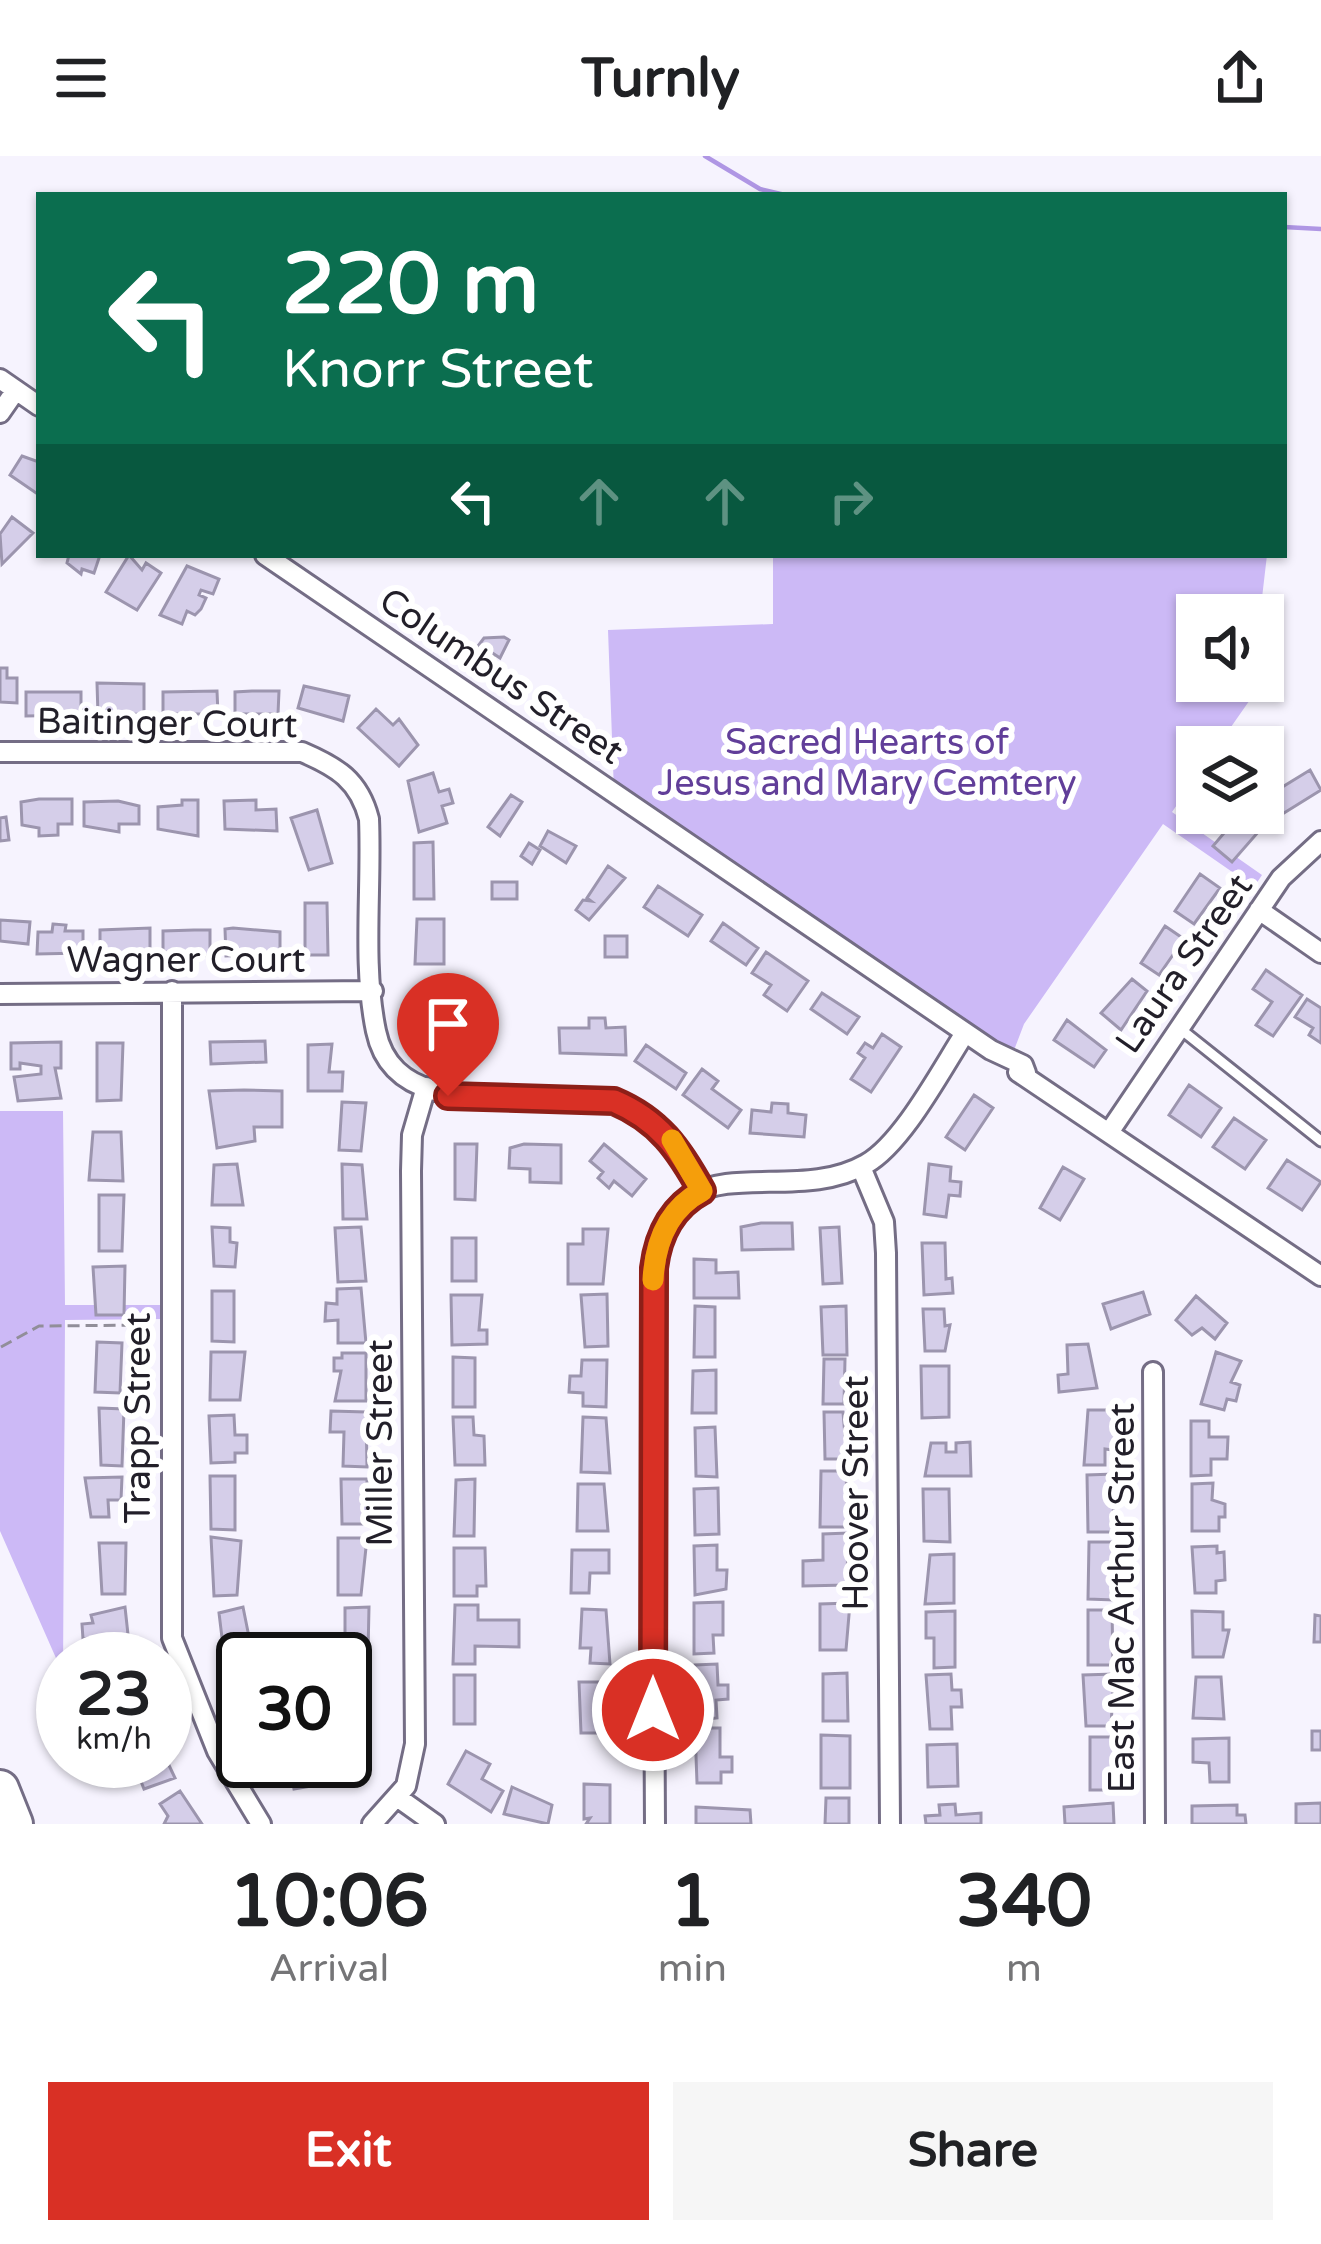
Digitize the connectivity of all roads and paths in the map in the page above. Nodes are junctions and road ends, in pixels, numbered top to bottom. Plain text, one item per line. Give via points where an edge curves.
1 (8, 385) edge
2 (36, 404) edge
3 (0, 413) edge
4 (269, 558) edge
5 (0, 752) edge
6 (1321, 841) edge
7 (1259, 910) junction
8 (1321, 953) edge
9 (172, 991) junction
10 (373, 991) junction
11 (0, 994) edge
12 (1178, 1028) junction
13 (964, 1033) junction
14 (426, 1087) junction
15 (1102, 1126) junction
16 (1321, 1141) edge
17 (861, 1167) junction
18 (702, 1191) junction
19 (1321, 1276) edge
20 (171, 1325) junction
21 (1, 1347) edge
22 (1153, 1372) dead end
23 (0, 1789) edge
24 (397, 1797) junction
25 (14, 1824) edge
26 (261, 1824) edge
27 (372, 1824) edge
28 (435, 1824) edge
29 (655, 1824) edge
30 (890, 1824) edge
31 (1155, 1824) edge

1 - 2 street
1 - 3 street
4 - 13 street, Columbus Street
5 - 10 street, Baitinger Court via 302,752 331,765 363,795 370,819
6 - 7 street, Laura Street
7 - 8 street
7 - 12 street, Laura Street
9 - 10 street, Wagner Court
9 - 11 street, Wagner Court
9 - 20 street, Trapp Street
10 - 14 street, Baitinger Court via 386,1055
12 - 15 street, Laura Street
12 - 16 lane
13 - 15 street, Columbus Street via 1023,1065
13 - 17 street via 895,1136
14 - 18 street via 448,1096 614,1101 677,1145
14 - 24 street, Miller Street via 411,1172 415,1744
15 - 19 street, Columbus Street
17 - 18 street
17 - 30 street, Hoover Street via 884,1222 886,1253
18 - 29 street via 662,1232 654,1268
20 - 21 path via 39,1326
20 - 26 street, Trapp Street via 172,1638 217,1751
22 - 31 street, East Mac Arthur Street
23 - 25 highway
24 - 27 street
24 - 28 street

